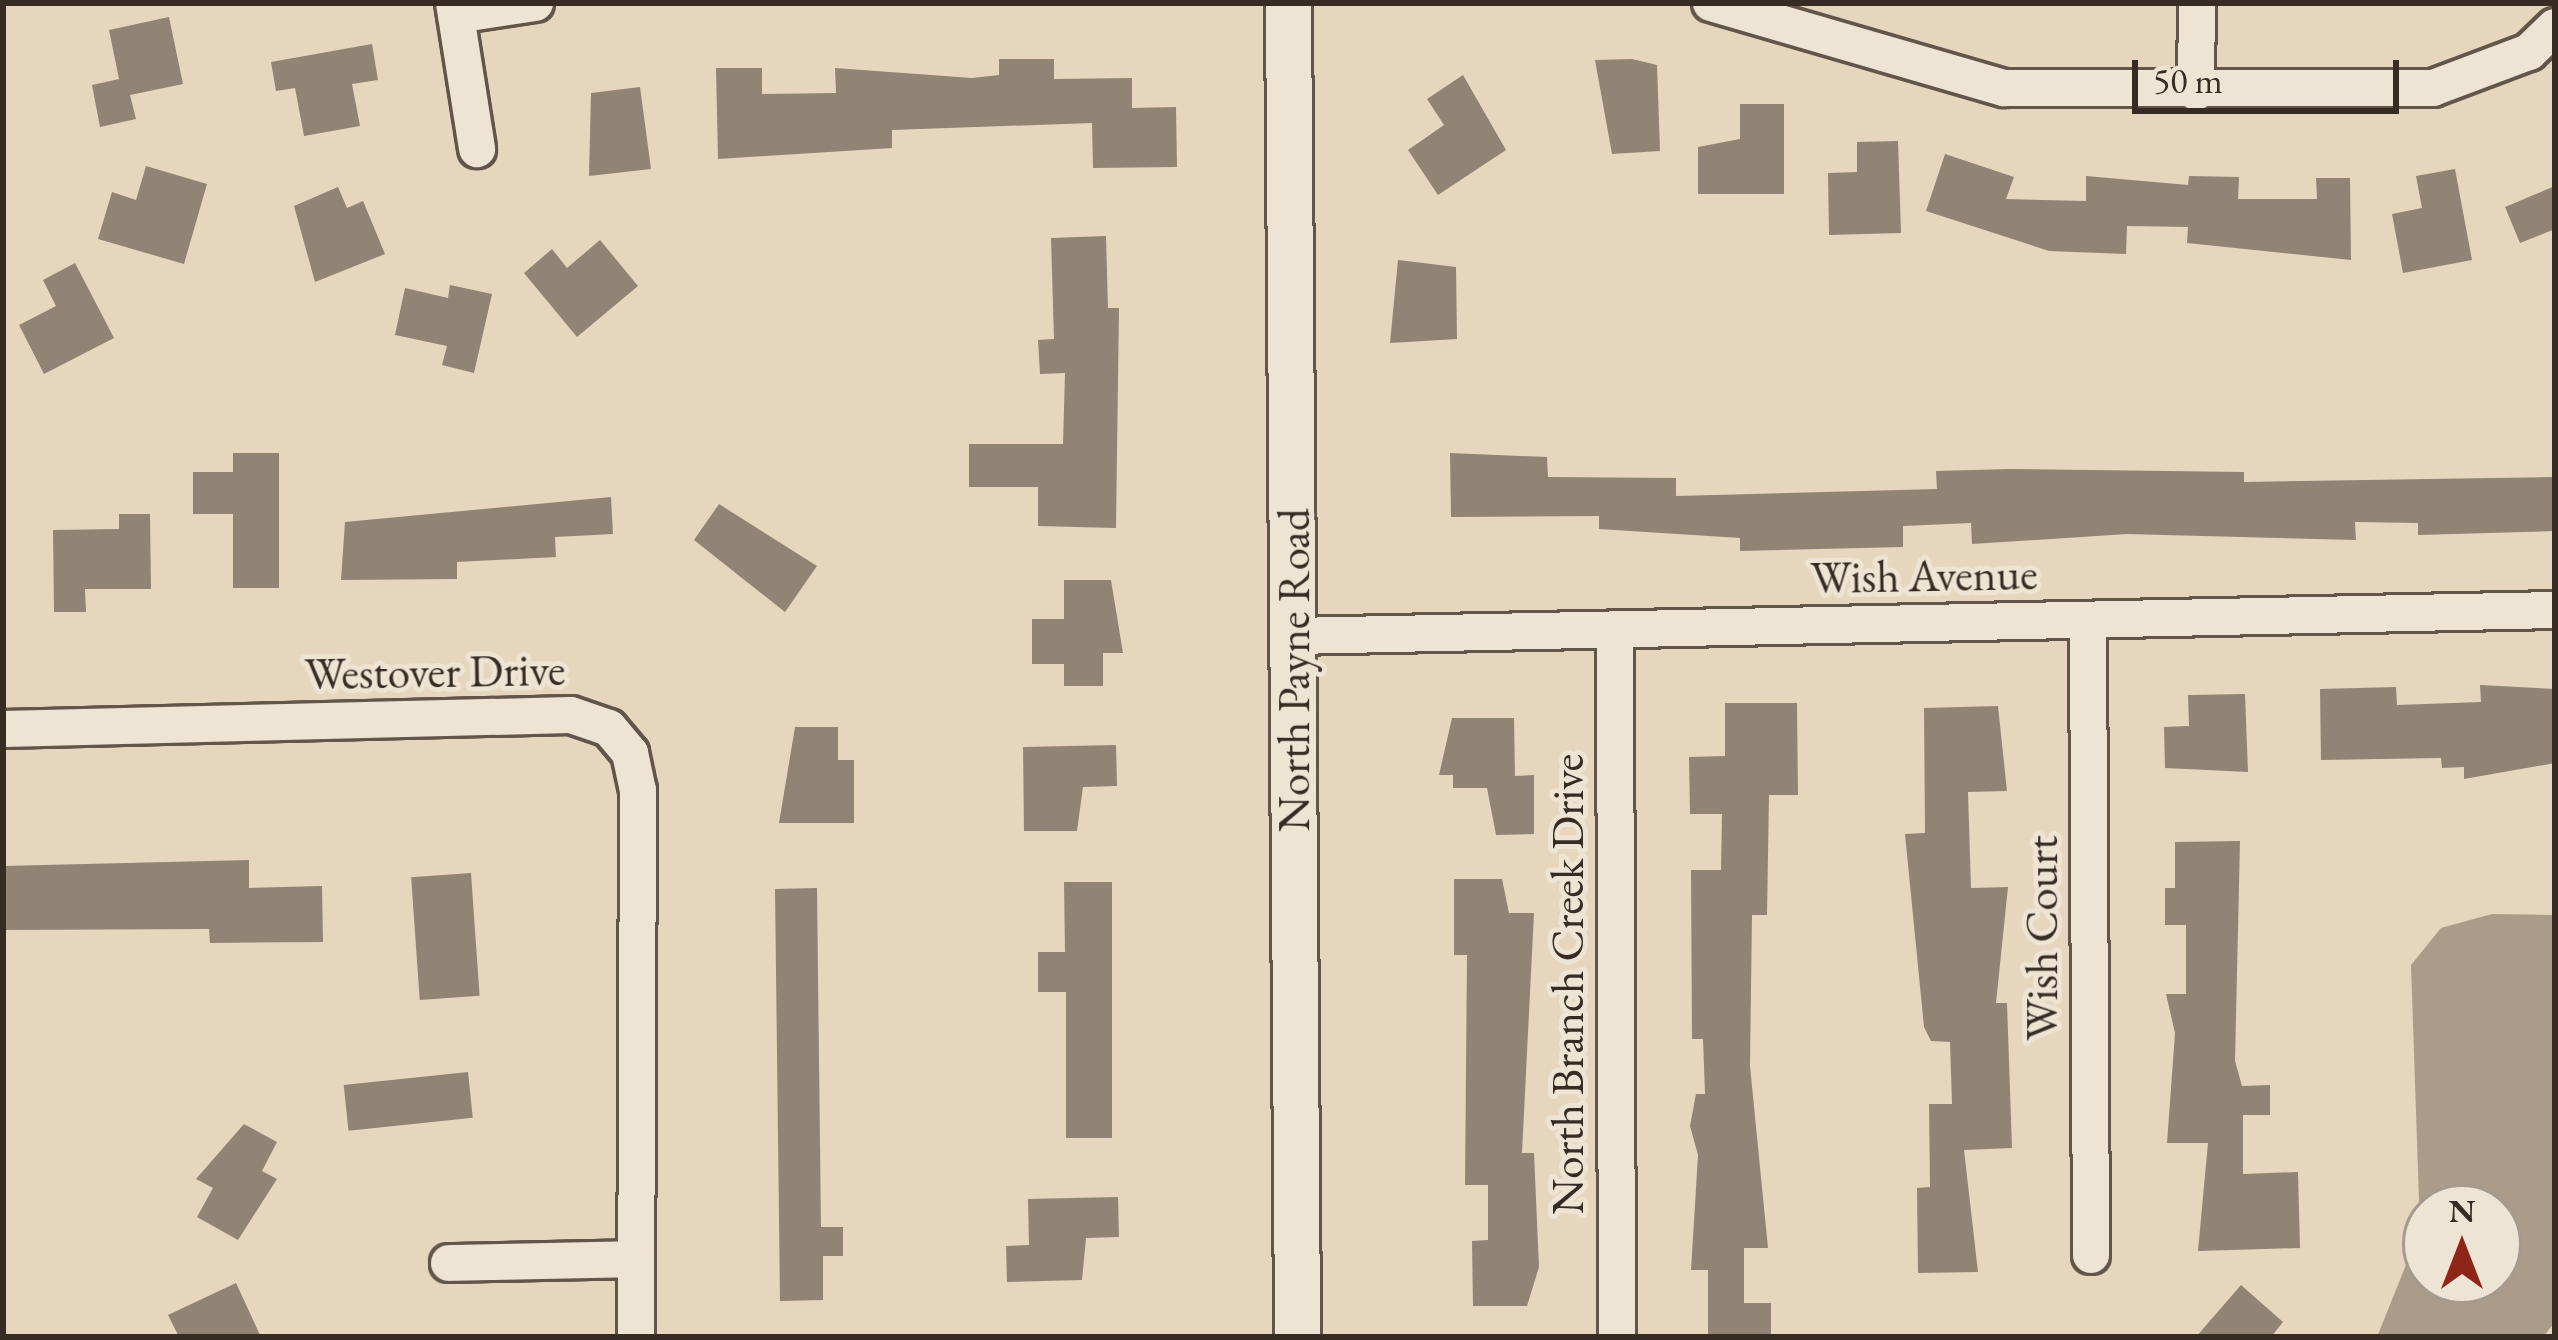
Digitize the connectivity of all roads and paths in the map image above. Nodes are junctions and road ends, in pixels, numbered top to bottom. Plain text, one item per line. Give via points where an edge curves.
1 (535, 3) edge
2 (1288, 3) edge
3 (1711, 3) edge
4 (2197, 3) edge
5 (455, 9) edge
6 (2555, 27) edge
7 (2196, 92) junction
8 (477, 149) dead end
9 (2555, 610) edge
10 (2088, 621) junction
11 (1615, 630) junction
12 (1294, 636) junction
13 (3, 728) edge
14 (2091, 1256) dead end
15 (635, 1259) junction
16 (449, 1262) dead end
17 (636, 1337) edge
18 (1297, 1337) edge
19 (1617, 1337) edge

1 - 5 street
2 - 12 street, North Payne Road
3 - 7 street via 2004,88
4 - 7 street
5 - 8 street
6 - 7 street via 2529,52 2432,88
9 - 10 street, Wish Avenue
10 - 11 street, Wish Avenue
10 - 14 street, Wish Court
11 - 12 street, Wish Avenue
11 - 19 street, North Branch Creek Drive
12 - 18 street, North Payne Road
13 - 15 street, Westover Drive via 571,715 609,728 630,753 638,790
15 - 16 street
15 - 17 street, Westover Drive

